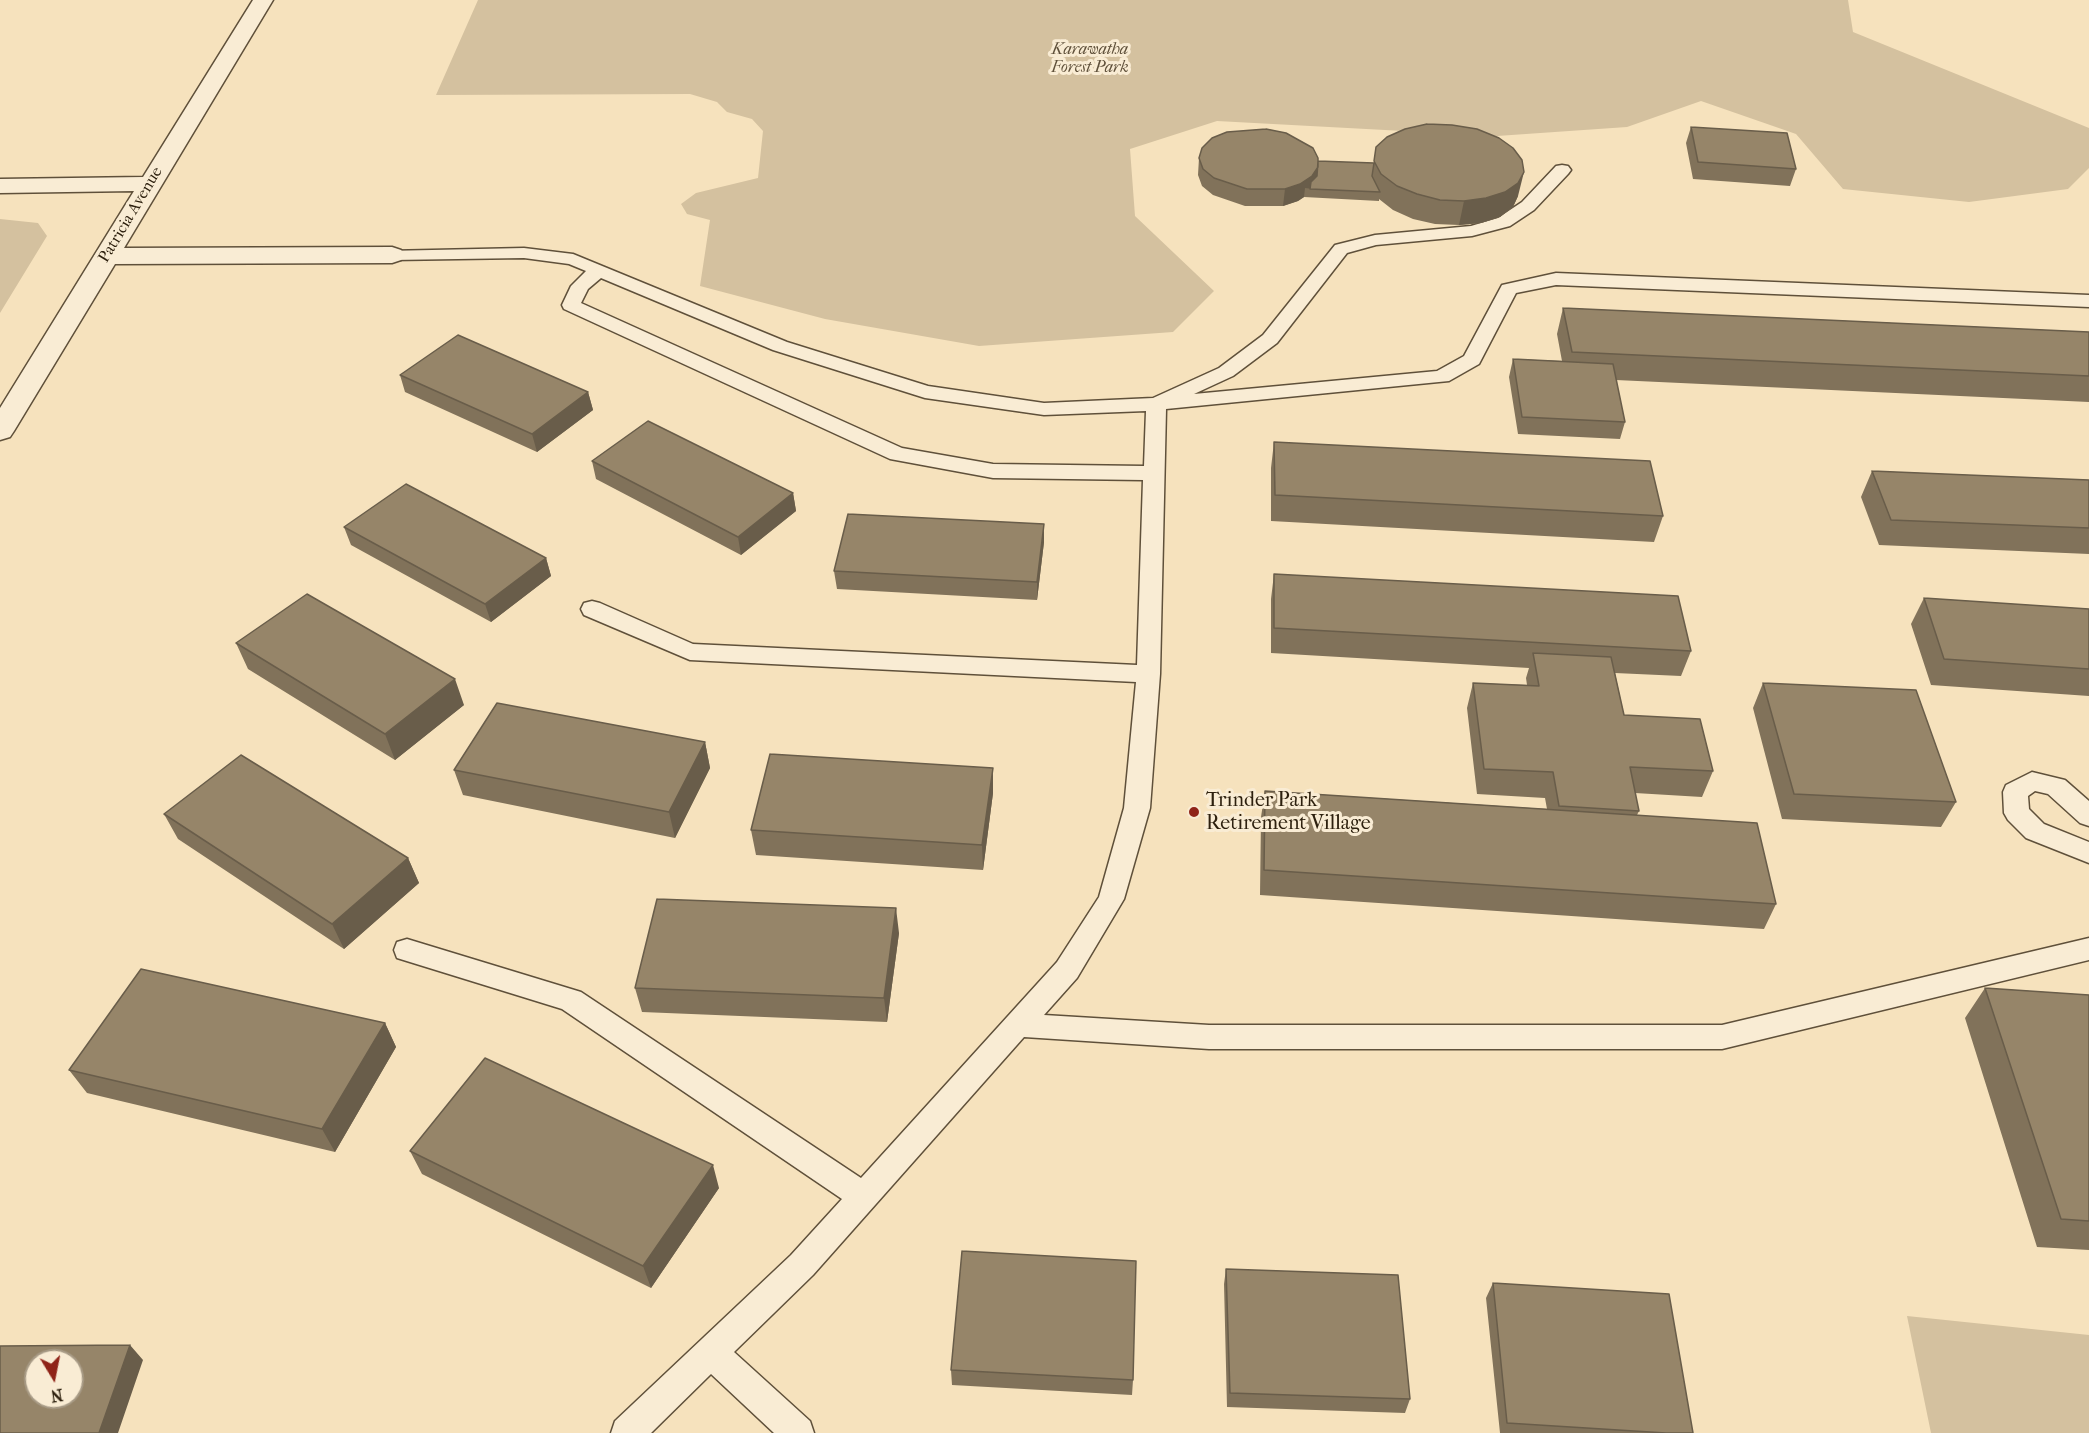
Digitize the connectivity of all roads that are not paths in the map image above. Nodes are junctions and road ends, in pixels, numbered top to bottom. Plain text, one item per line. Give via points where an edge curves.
1 (263, 0) edge
2 (1562, 170) dead end
3 (150, 184) junction
4 (0, 186) edge
5 (392, 255) joint
6 (108, 256) junction
7 (598, 271) junction
8 (2089, 301) edge
9 (1156, 404) junction
10 (0, 430) edge
11 (1155, 473) junction
12 (592, 609) dead end
13 (1148, 674) junction
14 (2089, 816) edge
15 (2089, 854) edge
16 (2089, 949) edge
17 (407, 950) dead end
18 (1018, 1025) junction
19 (864, 1197) junction
20 (711, 1353) junction
21 (627, 1433) edge
22 (798, 1433) edge

1 - 3 street, Patricia Avenue
2 - 9 lane via 1528,206 1504,222 1472,231 1375,240 1341,249 1270,339 1226,372
3 - 4 street
3 - 6 street, Patricia Avenue
5 - 6 street
5 - 7 lane via 524,253 573,259
6 - 10 street, Patricia Avenue
7 - 9 lane via 780,346 925,392 1044,409
7 - 11 lane via 580,286 571,305 897,454 993,471
8 - 9 lane via 1556,279 1509,289 1472,360 1442,377
9 - 11 lane
11 - 13 lane
12 - 13 lane via 690,652
13 - 18 lane via 1137,808 1111,899 1067,970
14 - 15 lane via 2056,787 2032,781 2015,792 2018,813 2035,831
16 - 18 lane via 1722,1037 1209,1037
17 - 19 lane via 571,1000
18 - 19 lane
19 - 20 lane via 802,1265
20 - 21 lane
20 - 22 lane

